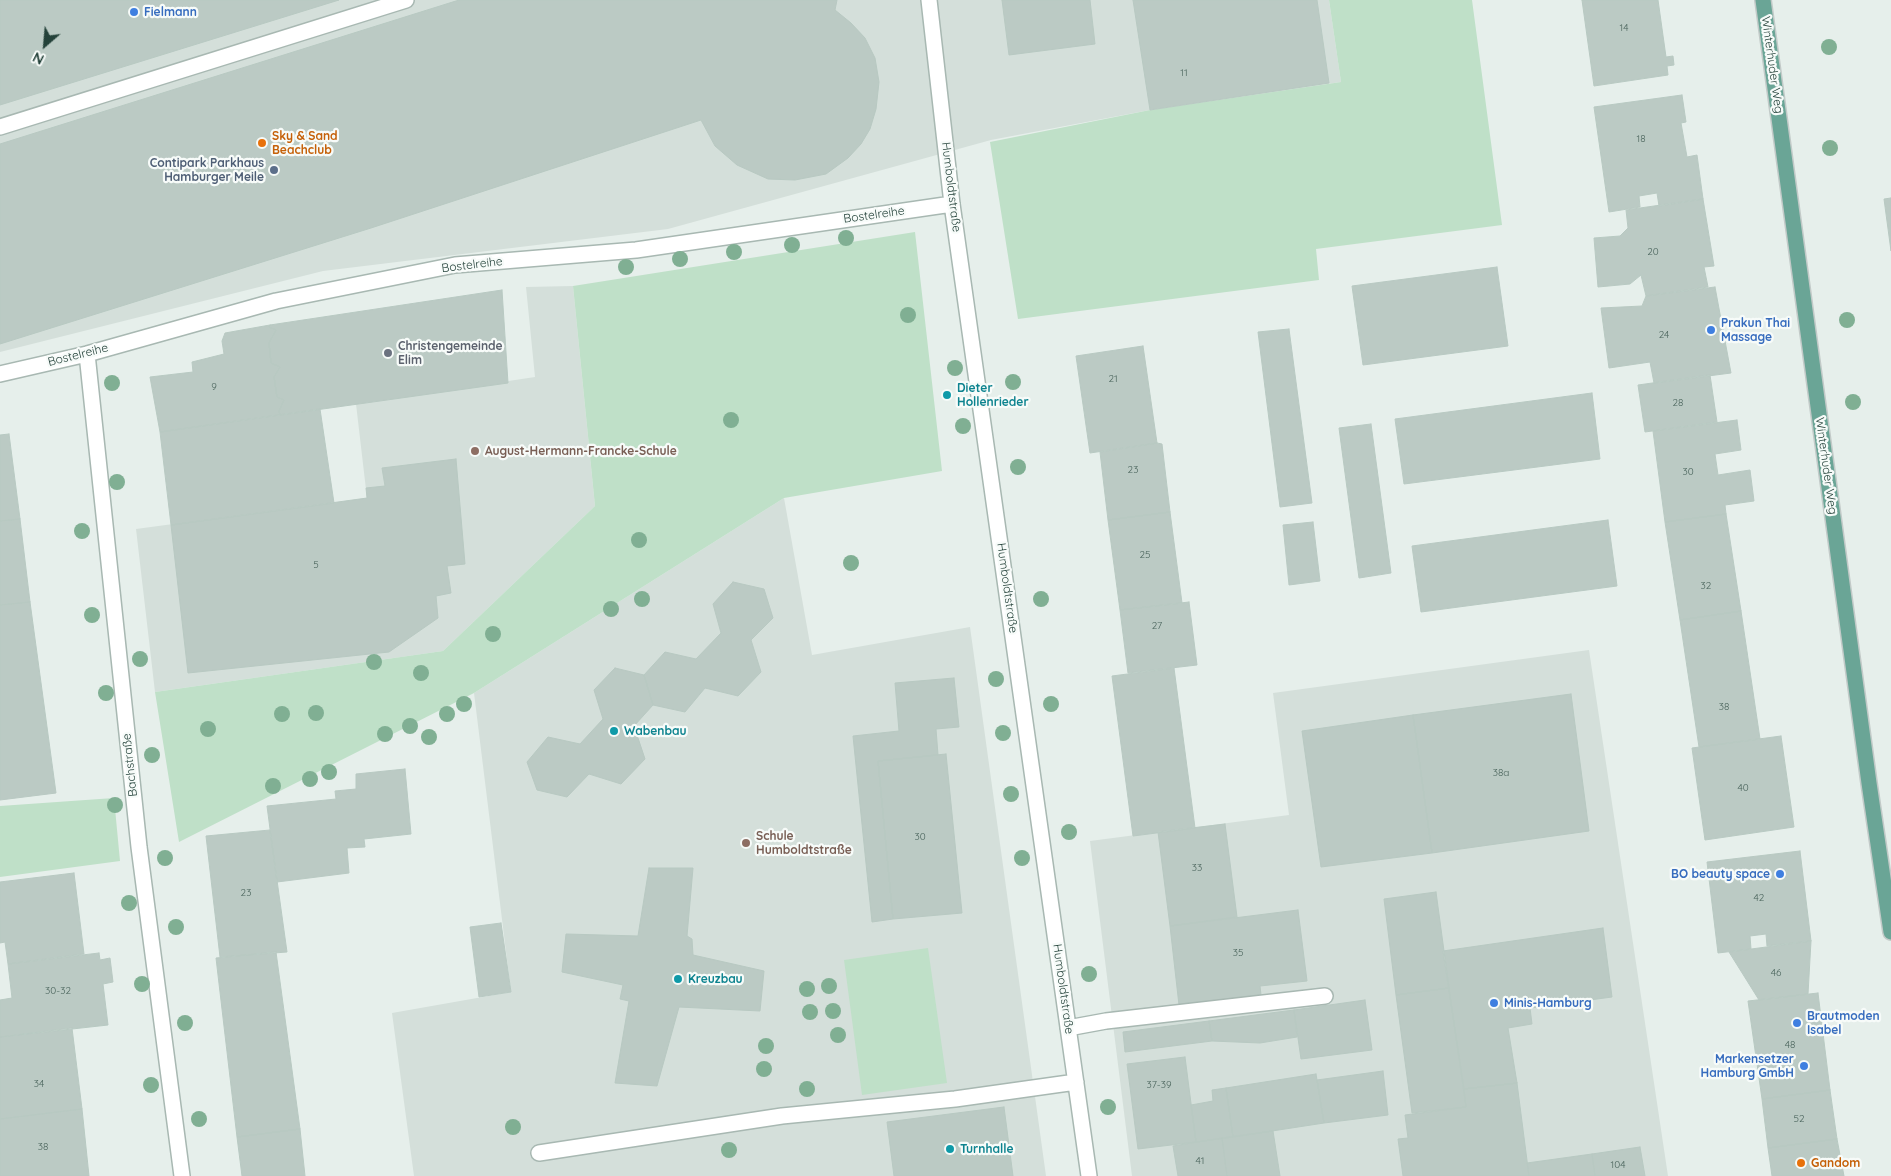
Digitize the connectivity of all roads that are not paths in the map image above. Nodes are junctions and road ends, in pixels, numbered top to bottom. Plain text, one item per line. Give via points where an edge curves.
1 (406, 0) edge
2 (929, 0) edge
3 (1763, 0) edge
4 (0, 127) edge
5 (952, 204) junction
6 (87, 354) junction
7 (0, 374) edge
8 (1891, 932) edge
9 (1325, 996) dead end
10 (1068, 1028) junction
11 (1076, 1082) junction
12 (539, 1152) dead end
13 (182, 1176) edge
14 (1089, 1176) edge

1 - 4 street
2 - 5 street, Humboldtstraße
3 - 8 main road, Winterhuder Weg
5 - 6 street, Bostelreihe via 636,250 455,265 276,301
5 - 10 street, Humboldtstraße
6 - 7 street, Bostelreihe
6 - 13 street, Bachstraße via 139,847
9 - 10 street
10 - 11 street, Humboldtstraße
11 - 12 street via 955,1099 782,1116
11 - 14 street, Humboldtstraße

